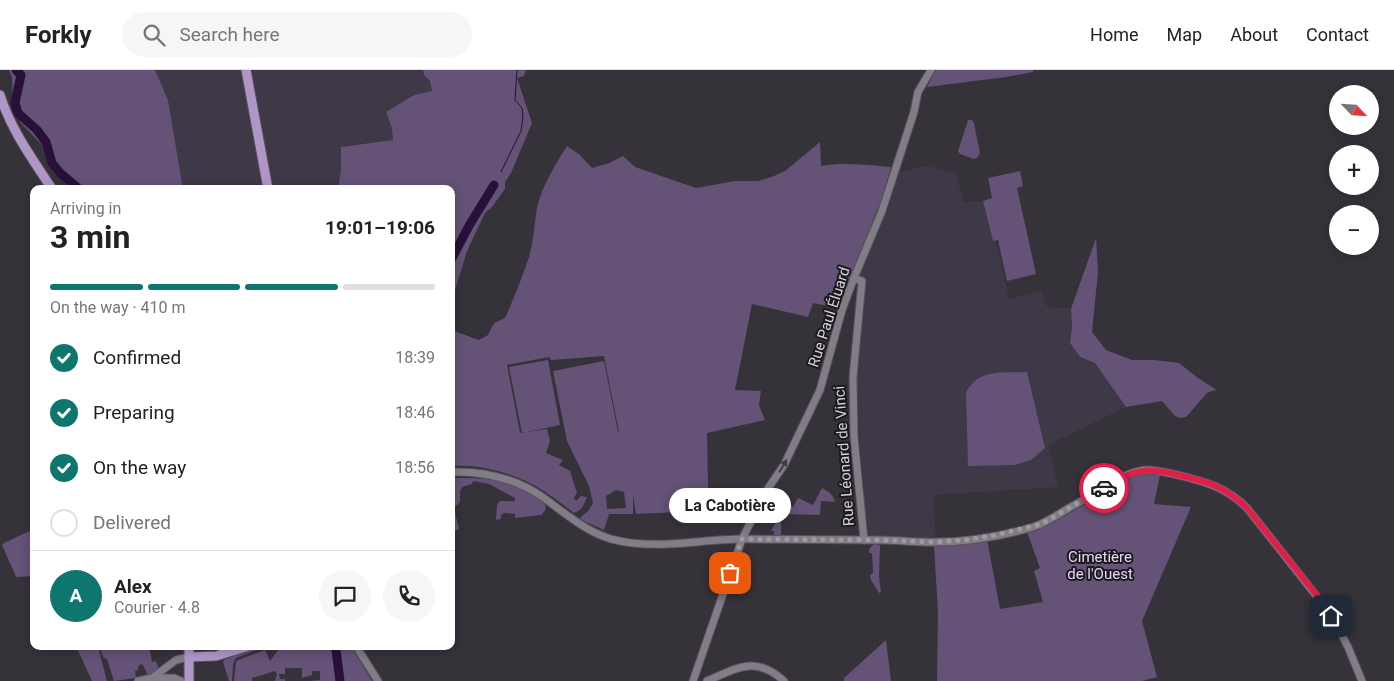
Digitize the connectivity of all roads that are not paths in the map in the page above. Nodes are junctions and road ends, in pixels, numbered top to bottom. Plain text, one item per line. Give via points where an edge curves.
1 (246, 70) edge
2 (931, 70) edge
3 (0, 95) edge
4 (49, 185) edge
5 (267, 185) edge
6 (854, 278) junction
7 (455, 472) edge
8 (742, 539) junction
9 (864, 540) junction
10 (189, 650) edge
11 (236, 650) edge
12 (359, 650) edge
13 (189, 657) junction
14 (167, 668) junction
15 (152, 678) junction
16 (174, 678) junction
17 (138, 681) edge
18 (181, 681) edge
19 (190, 681) edge
20 (378, 681) edge
21 (693, 681) edge
22 (707, 681) edge
23 (784, 681) edge
24 (1362, 681) edge

1 - 5 main road
2 - 6 street, Rue Paul Éluard via 918,92 882,211
3 - 4 main road via 17,135
8 -> 6 street, Rue Paul Éluard via 784,465 820,390
6 - 9 street, Rue Léonard de Vinci via 862,281 853,377 854,436
7 - 8 street via 483,474 518,483 583,527 619,540 661,544
8 - 9 street
8 - 21 street, Rue Paul Éluard
9 - 24 street via 965,540 1032,527 1133,472 1160,471 1207,482 1224,489 1247,508 1323,603
10 - 13 main road
11 - 13 main road via 216,656
12 - 20 street
13 - 14 street via 176,660
13 - 19 main road
14 - 15 street
14 - 16 street via 167,675
15 - 16 street
15 - 17 street
16 - 18 street
22 - 23 street via 750,665 769,669

